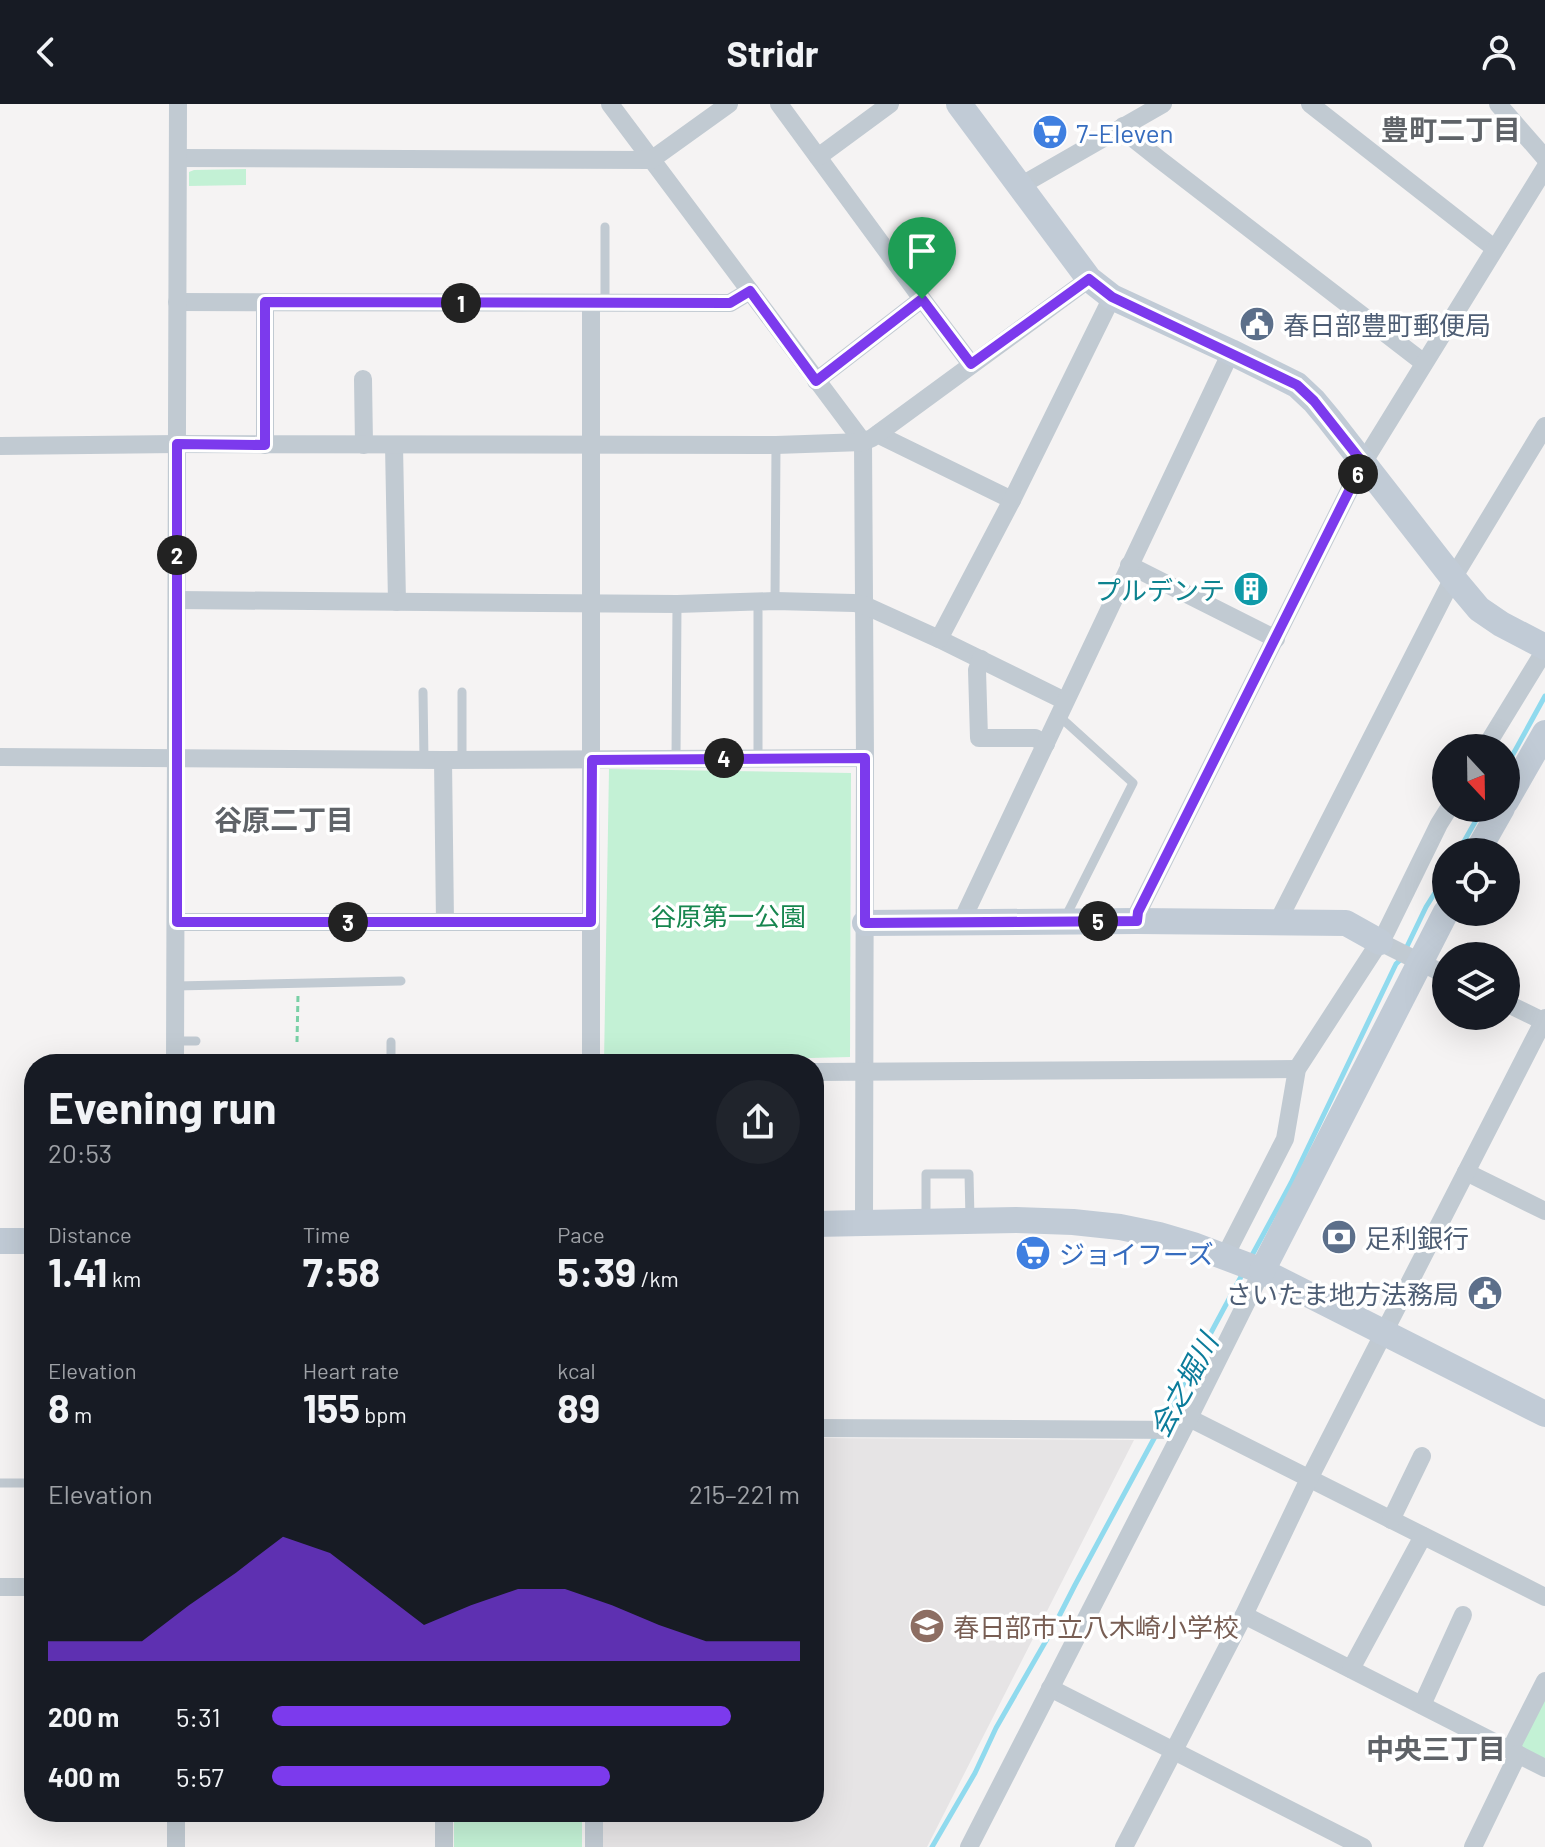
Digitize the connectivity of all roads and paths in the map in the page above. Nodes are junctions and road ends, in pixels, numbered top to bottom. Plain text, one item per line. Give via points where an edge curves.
1 (178, 104) edge
2 (610, 104) edge
3 (729, 104) edge
4 (779, 104) edge
5 (890, 104) edge
6 (959, 104) edge
7 (1163, 104) edge
8 (1310, 104) edge
9 (1498, 104) edge
10 (1123, 126) junction
11 (818, 157) junction
12 (178, 158) junction
13 (1545, 158) edge
14 (651, 160) junction
15 (1545, 168) edge
16 (1020, 186) junction
17 (605, 227) dead end
18 (1494, 248) junction
19 (1089, 279) junction
20 (750, 291) junction
21 (1112, 297) junction
22 (922, 299) junction
23 (177, 302) junction
24 (265, 302) junction
25 (598, 303) junction
26 (1231, 352) junction
27 (1424, 363) junction
28 (971, 364) junction
29 (363, 379) dead end
30 (816, 381) junction
31 (1545, 426) edge
32 (871, 437) junction
33 (177, 444) junction
34 (591, 444) junction
35 (265, 445) junction
36 (364, 445) junction
37 (394, 445) junction
38 (776, 445) junction
39 (0, 446) edge
40 (1363, 463) junction
41 (1012, 500) junction
42 (1129, 565) junction
43 (1453, 578) junction
44 (177, 600) junction
45 (397, 602) junction
46 (767, 602) junction
47 (592, 603) junction
48 (677, 604) junction
49 (864, 605) junction
50 (939, 639) junction
51 (1276, 639) junction
52 (1545, 648) edge
53 (981, 659) junction
54 (423, 692) dead end
55 (462, 692) dead end
56 (1062, 708) junction
57 (1545, 733) edge
58 (1493, 734) edge
59 (1046, 744) junction
60 (0, 757) edge
61 (676, 758) junction
62 (758, 758) junction
63 (865, 758) junction
64 (177, 759) junction
65 (443, 760) junction
66 (592, 760) junction
67 (1520, 777) edge
68 (1440, 822) edge
69 (1067, 921) junction
70 (1137, 921) junction
71 (177, 922) junction
72 (445, 922) junction
73 (591, 922) junction
74 (964, 922) junction
75 (865, 923) junction
76 (1277, 923) junction
77 (1437, 926) edge
78 (1386, 945) junction
79 (1415, 960) junction
80 (1432, 968) edge
81 (401, 981) dead end
82 (298, 983) junction
83 (176, 986) junction
84 (1520, 1009) edge
85 (1544, 1020) edge
86 (175, 1041) junction
87 (196, 1041) dead end
88 (297, 1042) dead end
89 (391, 1042) dead end
90 (175, 1054) edge
91 (391, 1054) edge
92 (591, 1054) edge
93 (1297, 1069) junction
94 (824, 1072) edge
95 (864, 1072) junction
96 (1466, 1172) junction
97 (1545, 1211) edge
98 (970, 1220) junction
99 (926, 1221) junction
100 (864, 1223) junction
101 (824, 1224) edge
102 (0, 1241) edge
103 (24, 1241) edge
104 (1244, 1264) junction
105 (1385, 1332) junction
106 (1545, 1414) edge
107 (1182, 1426) junction
108 (824, 1428) edge
109 (1422, 1456) dead end
110 (1309, 1479) junction
111 (0, 1483) edge
112 (24, 1483) edge
113 (1391, 1520) junction
114 (1423, 1536) junction
115 (0, 1587) edge
116 (24, 1587) edge
117 (1545, 1597) edge
118 (1244, 1615) junction
119 (1463, 1615) dead end
120 (1351, 1669) junction
121 (1545, 1681) edge
122 (1050, 1688) junction
123 (1422, 1705) junction
124 (1173, 1751) junction
125 (1514, 1752) junction
126 (1545, 1768) edge
127 (176, 1822) edge
128 (444, 1822) edge
129 (594, 1822) edge
130 (176, 1847) edge
131 (444, 1847) edge
132 (594, 1847) edge
133 (969, 1847) edge
134 (1124, 1847) edge
135 (1363, 1847) edge
136 (1473, 1847) edge

1 - 12 street
2 - 14 street
3 - 14 street
4 - 11 street
5 - 11 street
6 - 16 street
7 - 10 street
8 - 18 street
9 - 13 street
10 - 16 street
10 - 27 street
11 - 22 street
12 - 14 street
12 - 23 street
14 - 20 street
15 - 18 street
16 - 19 street
17 - 25 lane
18 - 27 street
19 - 21 street
19 - 28 street
20 - 25 street via 730,303
20 - 30 street
21 - 26 street
21 - 41 street
22 - 28 street
22 - 30 street
23 - 24 street
23 - 33 street
24 - 25 street
24 - 35 street
25 - 34 street
26 - 40 street via 1297,385
26 - 42 street
27 - 40 street
28 - 32 street
29 - 36 street
30 - 32 street
31 - 43 street
32 - 38 street
32 - 41 street via 883,437
32 - 49 street
33 - 35 street
33 - 39 street
33 - 44 street
34 - 37 street
34 - 38 street
34 - 47 street
35 - 36 street
36 - 37 street
37 - 45 street
38 - 46 lane
40 - 43 street
40 - 51 street
41 - 50 street
42 - 51 street
42 - 56 street
43 - 52 street via 1479,609
43 - 76 street
44 - 45 street
44 - 64 street
45 - 47 street
46 - 48 street
46 - 49 street
46 - 62 lane
47 - 48 street
47 - 66 street
48 - 61 lane
49 - 50 street
49 - 63 street
50 - 53 street
51 - 70 street
52 - 58 street
53 - 56 street
53 - 59 street via 979,738 1035,738
54 - 65 lane
55 - 65 lane
56 - 59 street
56 - 69 lane via 1133,783
57 - 67 street
59 - 74 street
60 - 64 street
61 - 62 street
61 - 66 street
62 - 63 street
63 - 75 street
64 - 65 street
64 - 71 street
65 - 66 street
65 - 72 street
66 - 73 street
68 - 78 street
69 - 70 street
69 - 74 street
70 - 76 street
71 - 72 street
71 - 83 street
72 - 73 street
73 - 92 street
74 - 75 street
75 - 95 street
76 - 78 street via 1346,923
77 - 79 street
78 - 79 street
78 - 93 street
79 - 80 street
79 - 104 street
81 - 82 lane
82 - 83 lane
82 - 88 path
83 - 86 street
84 - 85 street
85 - 96 street
86 - 87 lane
86 - 90 street
89 - 91 lane
93 - 95 street
93 - 104 street via 1285,1139
94 - 95 street
95 - 100 street
96 - 97 street
96 - 105 street
98 - 99 street
98 - 99 lane via 969,1174 926,1174
98 - 104 street via 1120,1227
99 - 100 street
100 - 101 street
102 - 103 street
104 - 105 street
104 - 107 street
105 - 106 street
105 - 110 street
107 - 108 street
107 - 110 street
107 - 122 street
109 - 113 street
110 - 113 street
110 - 118 street
111 - 112 lane
113 - 114 street
114 - 117 street
114 - 120 street
115 - 116 street
118 - 120 street
118 - 124 street
119 - 123 street
120 - 123 street
121 - 125 street
122 - 124 street
122 - 133 street
123 - 125 street
124 - 134 street
124 - 135 street
125 - 126 street
125 - 136 street
127 - 130 street
128 - 131 street
129 - 132 street

